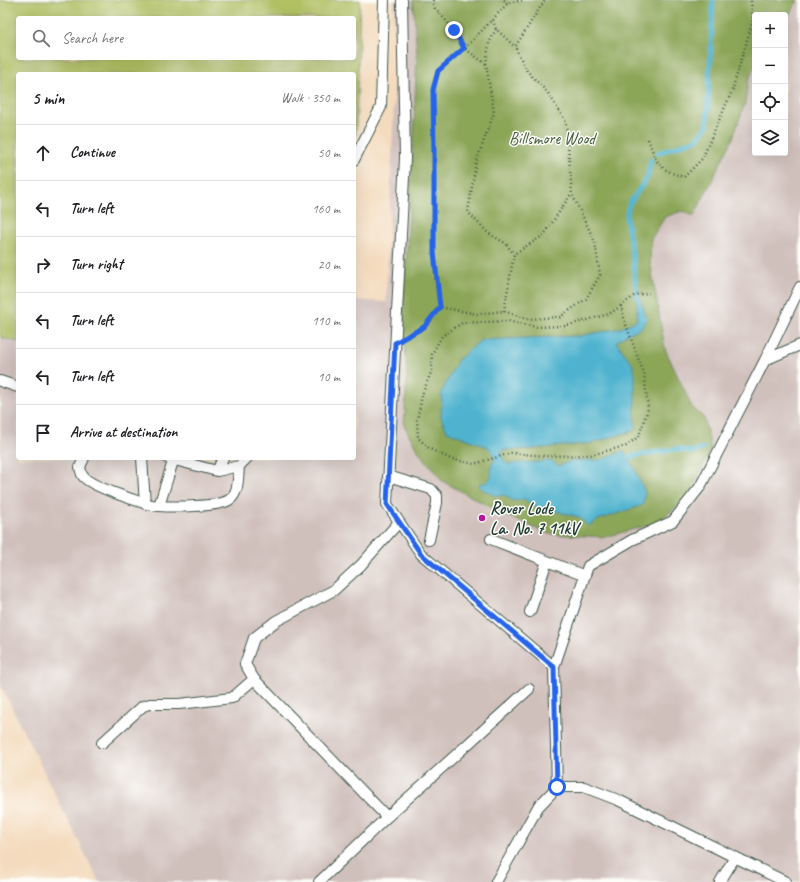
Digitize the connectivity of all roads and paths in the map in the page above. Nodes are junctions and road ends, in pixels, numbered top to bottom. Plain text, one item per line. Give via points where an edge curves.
1 (384, 0) edge
2 (402, 0) edge
3 (433, 0) edge
4 (504, 0) edge
5 (523, 0) edge
6 (545, 0) edge
7 (751, 0) edge
8 (508, 4) junction
9 (493, 20) junction
10 (496, 29) junction
11 (515, 47) junction
12 (464, 48) junction
13 (486, 64) junction
14 (648, 139) dead end
15 (356, 156) edge
16 (572, 194) junction
17 (514, 254) junction
18 (800, 287) edge
19 (649, 293) dead end
20 (621, 306) junction
21 (440, 307) junction
22 (504, 311) junction
23 (395, 343) junction
24 (800, 345) edge
25 (765, 360) junction
26 (0, 381) edge
27 (16, 386) edge
28 (83, 460) edge
29 (142, 460) edge
30 (171, 460) edge
31 (175, 460) edge
32 (222, 460) edge
33 (246, 460) edge
34 (239, 466) junction
35 (217, 471) junction
36 (388, 476) junction
37 (145, 504) junction
38 (159, 506) junction
39 (399, 522) junction
40 (491, 539) dead end
41 (429, 540) dead end
42 (547, 561) junction
43 (585, 576) junction
44 (530, 612) dead end
45 (554, 667) junction
46 (254, 679) junction
47 (529, 689) dead end
48 (102, 743) dead end
49 (557, 787) junction
50 (387, 817) junction
51 (735, 857) junction
52 (318, 882) edge
53 (496, 882) edge
54 (720, 882) edge
55 (786, 882) edge

1 - 15 lane via 381,108
2 - 23 lane via 405,158
3 - 12 path via 435,8 454,30
4 - 8 path
5 - 8 path
6 - 11 path
7 - 14 path via 753,20 732,91 702,159 684,177 669,173 656,161
8 - 9 path
9 - 10 path
9 - 12 path
10 - 11 path
10 - 13 path via 489,43
11 - 16 path via 527,71 548,93 566,122
12 - 13 path
12 - 21 path via 438,71 433,90 434,252
13 - 17 path via 494,113 476,162 468,212 488,233 504,242
16 - 17 path via 544,235
16 - 22 path via 595,242 600,275 586,299 560,317 527,319
17 - 22 path
18 - 25 lane
19 - 20 path via 635,295
20 - 20 path via 609,314 565,326 536,327 508,321 462,323 442,336 432,354 432,370 423,392 417,420 418,438 430,449 451,459 474,464 512,453 547,456 590,455 626,446 639,436 648,409 644,374
21 - 22 path via 476,314
21 - 23 path via 424,327
23 - 36 lane
24 - 25 lane
25 - 43 lane via 700,487 673,521 632,540 588,566
26 - 27 lane
28 - 37 lane via 80,467 83,476 92,484
29 - 37 lane
30 - 38 lane
31 - 35 lane
32 - 35 lane
33 - 34 lane
34 - 35 lane
34 - 38 lane via 236,492 229,500 211,505
36 - 39 lane via 387,504
36 - 41 lane via 431,489 437,496
37 - 38 lane
39 - 45 lane via 421,554
39 - 46 lane via 361,565 334,590 276,621 254,638 245,664
40 - 42 lane
42 - 43 lane
42 - 44 lane
43 - 45 lane
45 - 49 lane
46 - 48 lane via 232,698 143,706
46 - 50 lane
47 - 50 lane
49 - 51 lane via 584,787 618,800
49 - 53 lane via 538,807
50 - 52 lane
51 - 54 lane
51 - 55 lane

